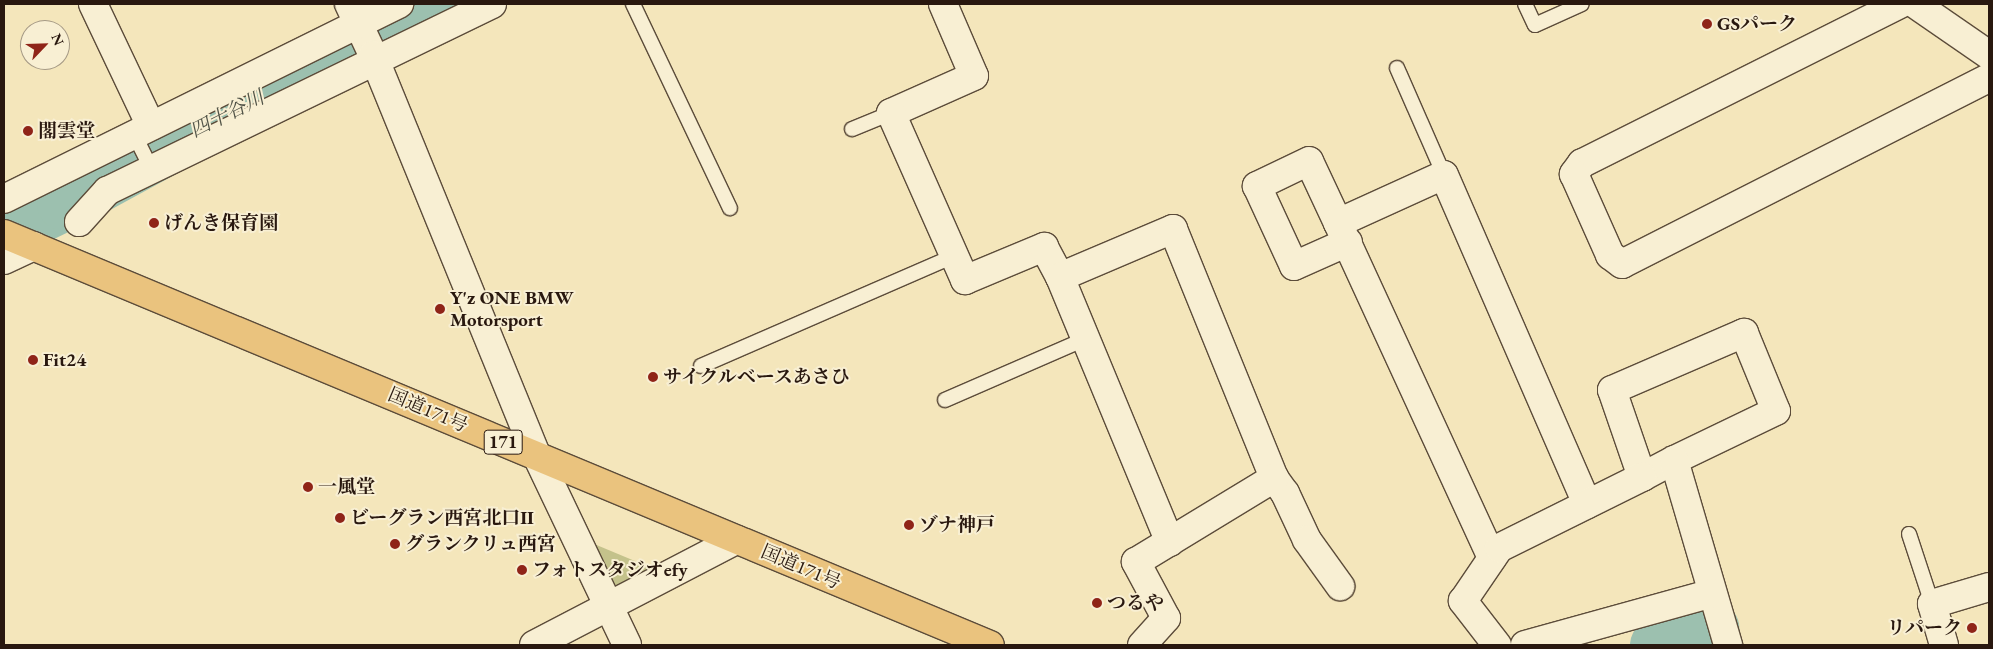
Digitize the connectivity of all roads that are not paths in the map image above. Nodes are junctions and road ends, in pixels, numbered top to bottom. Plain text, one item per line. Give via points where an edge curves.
1 (93, 4) edge
2 (399, 4) edge
3 (492, 4) edge
4 (633, 4) edge
5 (943, 4) edge
6 (1525, 4) edge
7 (1582, 4) edge
8 (1900, 4) edge
9 (1915, 4) edge
10 (363, 35) edge
11 (1989, 55) edge
12 (1397, 68) dead end
13 (1989, 78) edge
14 (891, 112) junction
15 (852, 129) dead end
16 (145, 149) junction
17 (1444, 175) junction
18 (4, 199) edge
19 (730, 208) dead end
20 (79, 222) dead end
21 (15, 245) edge
22 (954, 256) junction
23 (1060, 277) junction
24 (1085, 338) junction
25 (701, 366) dead end
26 (945, 400) dead end
27 (537, 456) junction
28 (1674, 460) junction
29 (1642, 476) junction
30 (1274, 478) junction
31 (1587, 504) junction
32 (1909, 534) dead end
33 (736, 540) junction
34 (1170, 542) junction
35 (1492, 558) junction
36 (1340, 586) dead end
37 (1989, 588) edge
38 (1714, 600) junction
39 (1932, 604) junction
40 (608, 608) junction
41 (1728, 644) edge
42 (534, 645) edge
43 (627, 645) edge
44 (990, 645) edge
45 (1142, 645) edge
46 (1498, 645) edge
47 (1525, 645) edge
48 (1944, 645) edge

1 - 16 street
2 - 10 street
3 - 10 street
4 - 19 lane
5 - 14 street via 974,76
6 - 7 lane via 1535,26
8 - 13 street via 1582,163 1574,174 1610,255 1622,264
9 - 11 street
10 - 16 street
10 - 16 street
10 - 27 street
12 - 17 lane
14 - 15 lane
14 - 22 street
16 - 18 street
16 - 20 street
17 - 31 street
17 - 35 street via 1343,232
21 - 27 highway, 国道171号 / 171
22 - 23 street via 965,280 1044,246
22 - 25 lane
23 - 24 street
23 - 30 street via 1173,229
24 - 26 lane
24 - 34 street
27 - 33 highway, 国道171号 / 171
27 - 40 street
28 - 29 street
28 - 29 street via 1776,411 1744,333 1612,390
28 - 38 street
29 - 31 street
30 - 34 street
30 - 36 street via 1285,493 1307,540
31 - 35 street via 1499,548
32 - 39 lane
33 - 40 street
33 - 44 highway, 国道171号 / 171
34 - 45 street via 1136,562 1166,618
35 - 46 street via 1463,601
37 - 39 street
38 - 41 street
38 - 47 street
39 - 48 street
40 - 42 street
40 - 43 street

